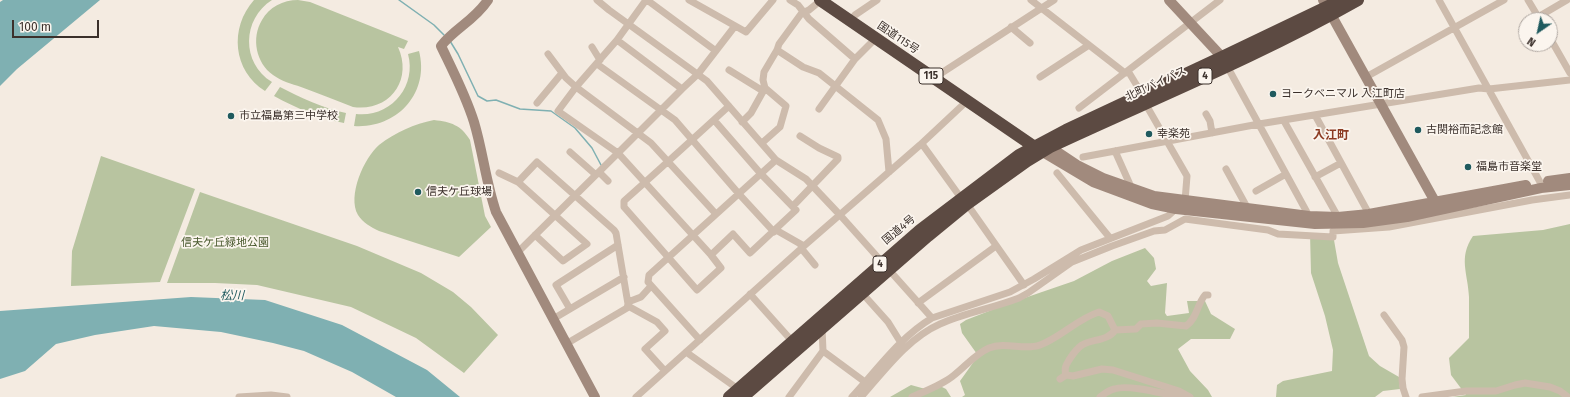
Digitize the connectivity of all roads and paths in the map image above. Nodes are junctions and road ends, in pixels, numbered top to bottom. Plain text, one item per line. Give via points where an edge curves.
1 (488, 0) edge
2 (597, 0) edge
3 (646, 0) edge
4 (689, 0) edge
5 (773, 0) edge
6 (790, 0) edge
7 (820, 0) edge
8 (833, 0) edge
9 (877, 0) edge
10 (1031, 0) edge
11 (1054, 0) edge
12 (1169, 0) edge
13 (1220, 0) edge
14 (1341, 0) edge
15 (1358, 0) edge
16 (1439, 0) edge
17 (1504, 0) edge
18 (1528, 0) edge
19 (1567, 0) edge
20 (1041, 8) junction
21 (1327, 8) edge
22 (1535, 12) edge
23 (1548, 12) edge
24 (804, 13) junction
25 (853, 18) junction
26 (628, 24) junction
27 (1191, 24) junction
28 (736, 26) junction
29 (1011, 27) junction
30 (1455, 28) junction
31 (876, 38) junction
32 (617, 40) junction
33 (1030, 43) dead end
34 (1089, 44) junction
35 (592, 47) dead end
36 (716, 50) junction
37 (777, 50) junction
38 (1558, 52) edge
39 (548, 54) dead end
40 (855, 59) junction
41 (599, 62) junction
42 (1224, 62) junction
43 (729, 70) dead end
44 (1126, 72) junction
45 (1570, 73) edge
46 (562, 74) junction
47 (698, 74) junction
48 (938, 76) junction
49 (1040, 77) dead end
50 (1366, 77) junction
51 (1570, 80) edge
52 (835, 86) junction
53 (576, 87) junction
54 (682, 88) junction
55 (764, 89) junction
56 (1488, 89) junction
57 (1144, 98) junction
58 (968, 101) junction
59 (537, 103) dead end
60 (1380, 104) junction
61 (729, 106) junction
62 (819, 108) dead end
63 (1079, 108) dead end
64 (660, 110) junction
65 (1206, 114) dead end
66 (1315, 115) junction
67 (714, 120) junction
68 (1284, 121) junction
69 (742, 122) junction
70 (1259, 124) junction
71 (639, 132) junction
72 (1212, 133) junction
73 (800, 136) dead end
74 (691, 139) junction
75 (1167, 142) junction
76 (762, 143) junction
77 (922, 144) junction
78 (1042, 147) junction
79 (1115, 151) junction
80 (570, 152) dead end
81 (618, 153) junction
82 (1083, 157) dead end
83 (776, 160) junction
84 (669, 161) junction
85 (1341, 163) junction
86 (1226, 169) dead end
87 (889, 172) junction
88 (499, 173) dead end
89 (1057, 173) dead end
90 (597, 174) junction
91 (761, 174) junction
92 (1286, 174) junction
93 (1315, 177) junction
94 (1570, 178) edge
95 (608, 181) dead end
96 (518, 182) junction
97 (644, 183) junction
98 (1540, 185) junction
99 (1570, 185) edge
100 (813, 186) junction
101 (1132, 189) junction
102 (1256, 191) dead end
103 (738, 194) junction
104 (1570, 195) edge
105 (575, 196) junction
106 (964, 201) junction
107 (1185, 201) junction
108 (793, 206) junction
109 (1437, 206) junction
110 (1176, 209) junction
111 (1248, 209) junction
112 (716, 214) junction
113 (1369, 214) junction
114 (555, 215) junction
115 (840, 215) junction
116 (1310, 216) junction
117 (1338, 217) junction
118 (775, 231) junction
119 (535, 235) junction
120 (692, 235) junction
121 (1110, 238) junction
122 (618, 245) junction
123 (996, 246) junction
124 (802, 247) junction
125 (517, 253) junction
126 (710, 255) junction
127 (668, 258) junction
128 (815, 265) dead end
129 (886, 266) junction
130 (624, 277) junction
131 (1024, 285) junction
132 (651, 286) junction
133 (862, 293) junction
134 (750, 294) junction
135 (1208, 295) dead end
136 (628, 304) junction
137 (918, 304) junction
138 (570, 309) junction
139 (1384, 315) dead end
140 (932, 318) junction
141 (552, 319) junction
142 (822, 328) junction
143 (1115, 330) junction
144 (700, 340) junction
145 (792, 341) junction
146 (901, 343) junction
147 (566, 344) junction
148 (823, 351) junction
149 (686, 352) junction
150 (665, 371) junction
151 (865, 382) junction
152 (740, 395) edge
153 (1188, 396) edge
154 (239, 397) edge
155 (287, 397) edge
156 (595, 397) edge
157 (636, 397) edge
158 (789, 397) edge
159 (852, 397) edge
160 (861, 397) edge
161 (912, 397) edge
162 (1100, 397) edge
163 (1406, 397) edge
164 (1422, 397) edge
165 (1568, 397) edge

1 - 125 street via 478,15 440,46 462,89 473,120 489,194
2 - 26 street
3 - 26 street
3 - 36 street
4 - 28 street
5 - 28 street via 746,32
6 - 24 street
7 - 24 street
7 - 25 highway, 国道115号 / 115
8 - 25 highway, 国道115号 / 115
9 - 25 street
10 - 20 street
11 - 20 street
12 - 27 street
13 - 27 street
14 - 21 highway, 北町バイパス / 4
15 - 21 highway, 北町バイパス / 4
16 - 30 street
17 - 30 street
18 - 22 street
19 - 23 street
20 - 29 street
20 - 34 street
21 - 42 highway, 北町バイパス / 4
21 - 50 street
24 - 37 street via 789,28
24 - 40 street
25 - 31 highway, 国道115号 / 115
25 - 48 highway, 国道115号 / 115
26 - 32 street
26 - 47 street
27 - 42 street
27 - 44 street
28 - 36 street
29 - 33 street
29 - 48 street
30 - 50 street
30 - 56 street
31 - 40 street
31 - 48 highway, 国道115号 / 115
32 - 41 street
32 - 54 street
34 - 44 street
34 - 49 street
35 - 41 street
36 - 47 street
37 - 52 street via 803,67 819,73
37 - 55 street via 764,72
38 - 45 street
39 - 46 street
40 - 52 street
41 - 53 street
41 - 64 street
42 - 57 highway, 北町バイパス / 4
42 - 70 street
43 - 55 street
44 - 57 street
44 - 63 street
46 - 53 street
46 - 59 street
47 - 54 street
47 - 61 street
48 - 58 highway, 国道115号 / 115
48 - 78 highway, 国道115号 / 115
50 - 60 street
51 - 56 street
52 - 62 street
52 - 87 street via 878,120 886,139
53 - 71 street
53 - 81 street via 558,111
54 - 64 street
55 - 69 street via 751,113
55 - 76 street via 786,106 780,127
56 - 60 street via 1479,88
56 - 98 street
57 - 75 street
57 - 78 highway, 北町バイパス / 4
58 - 77 street
58 - 78 highway, 国道115号 / 115
60 - 66 street
60 - 109 street
61 - 67 street
61 - 69 street
64 - 71 street
64 - 74 street via 675,120
65 - 72 street
66 - 68 street
66 - 85 street
67 - 74 street
67 - 91 street
68 - 70 street
68 - 93 street
69 - 76 street
70 - 72 street
70 - 92 street
71 - 81 street
71 - 84 street
72 - 75 street
73 - 100 street via 838,157
74 - 84 street
74 - 103 street
75 - 79 street
75 - 107 street via 1187,176
76 - 83 street
77 - 87 street
77 - 106 street
78 - 101 street via 1088,171
78 - 106 highway, 国道4号 / 4
78 - 110 street via 1093,182 1152,204
79 - 82 street
79 - 101 street
80 - 90 street
81 - 90 street
81 - 97 street
83 - 91 street
83 - 100 street
84 - 97 street
84 - 112 street
85 - 93 street
85 - 113 street
86 - 111 street
87 - 115 street
88 - 96 street
89 - 121 street
90 - 95 street
90 - 105 street
91 - 103 street
91 - 108 street
92 - 102 street
92 - 116 street
93 - 117 street
94 - 98 street
96 - 105 street via 537,162
96 - 114 street
97 - 120 street
97 - 127 street via 624,201 624,207
98 - 99 street
98 - 109 street
100 - 108 street
100 - 115 street
101 - 107 street
103 - 112 street
103 - 118 street
104 - 160 street via 1389,227 1333,231 1333,237 1278,234 1268,230 1185,219 1165,230 1154,231 1072,262 1019,298 928,330 899,355
105 - 114 street
105 - 122 street via 614,230
106 - 123 street
106 - 129 highway, 国道4号 / 4
107 - 110 street
107 - 111 street
108 - 118 street via 796,210
109 - 110 street via 1407,217 1340,224 1315,224
109 - 113 street
110 - 121 street via 1168,216
111 - 116 street
112 - 120 street
113 - 117 street
114 - 119 street
114 - 119 street via 587,244 563,261
115 - 124 street
115 - 129 street
116 - 117 street
118 - 124 street
118 - 126 street via 750,253 733,234
119 - 125 street
120 - 126 street
120 - 127 street
121 - 131 street via 1071,255
122 - 130 street
122 - 138 street via 556,285
123 - 131 street
123 - 137 street
124 - 128 street
124 - 134 street
125 - 141 street
126 - 127 street via 721,268 697,290
127 - 132 street via 649,275 648,282
129 - 133 highway, 国道4号 / 4
129 - 137 street
129 - 145 highway, 国道4号 / 4
130 - 136 street
130 - 138 street
131 - 140 street via 993,299
132 - 136 street via 641,297
132 - 144 street
133 - 142 highway, 国道4号 / 4
133 - 146 street via 888,322
134 - 144 street
134 - 145 street
135 - 143 street via 1202,298 1193,319 1186,326 1145,323 1134,330
136 - 147 street via 627,308
136 - 150 street via 657,322 665,331 645,349
137 - 140 street
138 - 141 street
139 - 163 street via 1402,340 1404,347 1402,379
140 - 146 street via 920,325
141 - 147 street
142 - 148 street
142 - 152 highway, 国道4号 / 4
143 - 153 street via 1112,335 1080,346 1066,365 1063,377 1102,369 1113,370 1179,390
143 - 161 street via 1108,316 1099,312 1041,345 1027,347 1005,344 988,348 952,377
144 - 149 street
145 - 152 highway, 国道4号 / 4
146 - 151 street
147 - 156 street
148 - 151 street
148 - 158 street
149 - 150 street
149 - 152 street
150 - 157 street
151 - 159 street
153 - 162 street via 1116,388
154 - 155 street
164 - 165 street via 1466,391 1496,391 1525,383 1556,389

